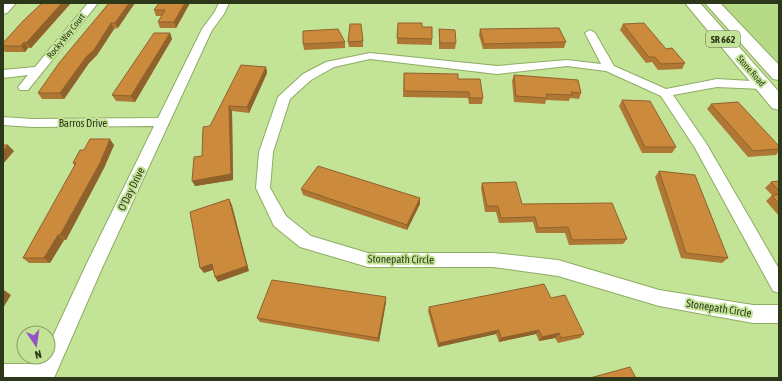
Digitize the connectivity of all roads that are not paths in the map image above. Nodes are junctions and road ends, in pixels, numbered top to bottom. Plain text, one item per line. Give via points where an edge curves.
1 (10, 3) edge
2 (93, 3) edge
3 (224, 3) edge
4 (692, 3) edge
5 (712, 3) edge
6 (3, 11) edge
7 (590, 33) dead end
8 (609, 68) junction
9 (39, 70) junction
10 (3, 74) edge
11 (779, 75) edge
12 (763, 85) junction
13 (24, 87) dead end
14 (665, 93) junction
15 (779, 104) edge
16 (3, 120) edge
17 (162, 122) junction
18 (779, 284) edge
19 (779, 314) edge
20 (3, 374) edge
21 (45, 376) edge

1 - 6 street
2 - 9 street, Rocky Way Court
3 - 17 street, O'Day Drive via 207,29
4 - 12 main road, Stone Road / SR 662
5 - 11 main road, Stone Road / SR 662
7 - 8 street
8 - 14 street, Stonepath Circle
8 - 19 street, Stonepath Circle via 567,63 496,70 370,56 330,64 307,76 284,97 266,152 263,188 280,221 306,242 368,260 493,260 558,268 659,298 753,314
9 - 10 street, Rocky Way Court
9 - 13 street, Rocky Way Court
12 - 14 street via 716,83
12 - 15 main road, Stone Road / SR 662
14 - 18 street via 701,146
16 - 17 street, Barros Drive via 32,123
17 - 21 street, O'Day Drive
20 - 21 street

